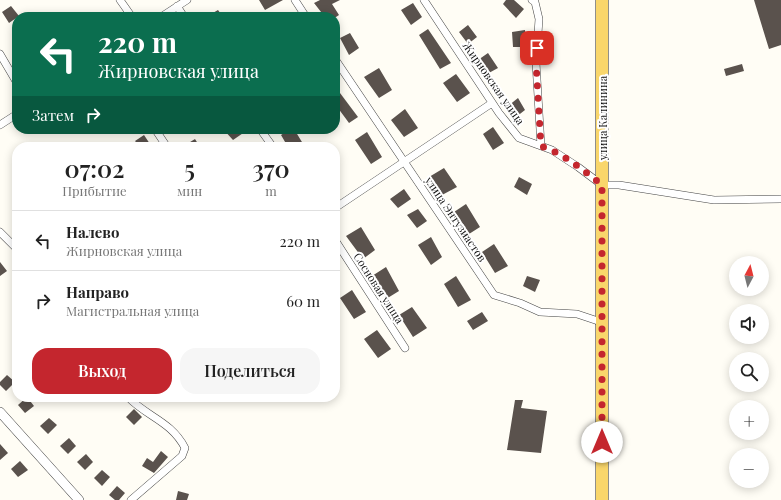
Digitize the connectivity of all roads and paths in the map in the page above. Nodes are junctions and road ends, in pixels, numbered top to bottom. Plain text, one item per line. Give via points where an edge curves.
1 (120, 0) edge
2 (187, 0) edge
3 (295, 0) edge
4 (424, 0) edge
5 (602, 0) edge
6 (534, 1) edge
7 (177, 6) junction
8 (128, 12) edge
9 (168, 12) edge
10 (181, 12) edge
11 (303, 12) edge
12 (0, 54) edge
13 (340, 66) edge
14 (12, 74) edge
15 (492, 103) junction
16 (12, 117) edge
17 (0, 125) edge
18 (541, 146) junction
19 (404, 162) junction
20 (602, 185) junction
21 (781, 198) edge
22 (340, 205) edge
23 (0, 232) edge
24 (12, 244) edge
25 (340, 248) edge
26 (602, 326) junction
27 (405, 348) dead end
28 (132, 402) edge
29 (0, 412) edge
30 (79, 500) edge
31 (131, 500) edge
32 (602, 500) edge

1 - 8 street
2 - 7 street
3 - 11 street
4 - 15 street, Жирновская улица
5 - 20 main road, улица Калинина
6 - 18 street via 539,19 536,63
7 - 9 street
7 - 10 street
12 - 14 street
13 - 19 street, улица Энтузиастов
15 - 18 street, Жирновская улица via 519,138
15 - 19 street
16 - 17 street
18 - 20 street, Жирновская улица via 552,150
19 - 22 street
19 - 26 street, улица Энтузиастов via 494,295 540,312 577,314 598,321
20 - 21 street via 619,185 714,200
20 - 26 main road, улица Калинина
23 - 24 street
25 - 27 street, Сосновая улица
26 - 32 main road, улица Калинина
28 - 31 street via 137,407 158,417 179,437 185,448 182,456
29 - 30 street

